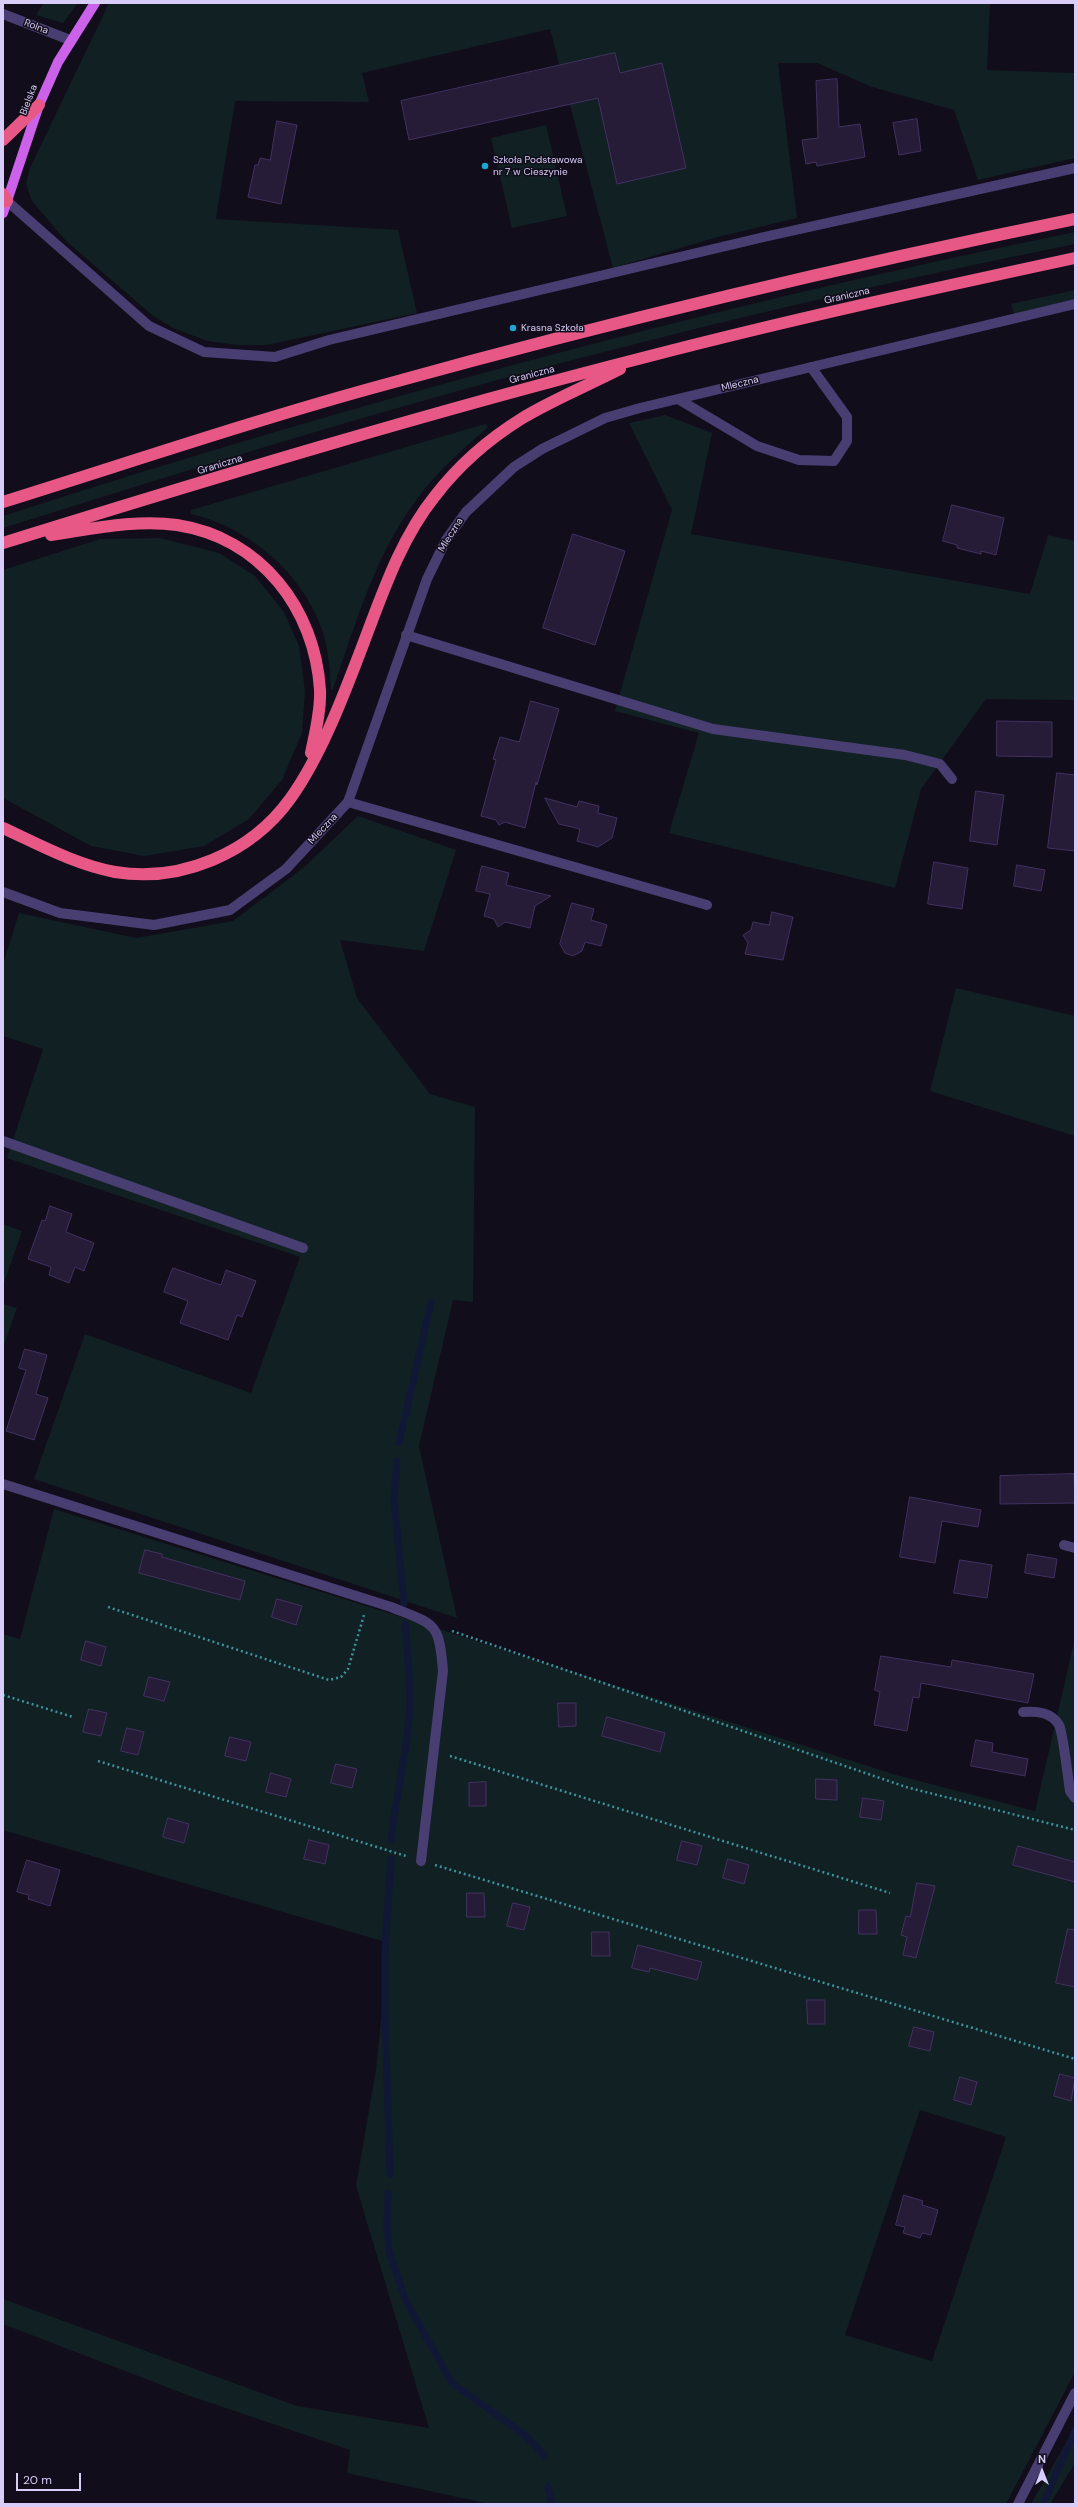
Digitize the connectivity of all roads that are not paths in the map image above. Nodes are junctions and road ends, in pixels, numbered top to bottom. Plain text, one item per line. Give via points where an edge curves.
1 (95, 3) edge
2 (3, 14) edge
3 (70, 40) junction
4 (39, 105) junction
5 (3, 140) edge
6 (1075, 168) edge
7 (4, 199) edge
8 (3, 212) edge
9 (1075, 219) edge
10 (1075, 258) edge
11 (1075, 304) edge
12 (644, 357) junction
13 (811, 366) junction
14 (678, 398) junction
15 (3, 502) edge
16 (9, 541) edge
17 (406, 635) junction
18 (952, 779) dead end
19 (300, 782) junction
20 (348, 802) junction
21 (3, 828) edge
22 (3, 892) edge
23 (707, 905) dead end
24 (3, 1141) edge
25 (303, 1248) dead end
26 (3, 1484) edge
27 (1064, 1545) dead end
28 (1075, 1548) edge
29 (1023, 1712) dead end
30 (1075, 1798) edge
31 (421, 1861) road end
32 (1075, 2393) edge
33 (1018, 2504) edge

1 - 3 main road, Bielska
2 - 3 street, Rolna
3 - 4 main road, Bielska
4 - 5 highway
4 - 7 main road, Bielska
6 - 7 street via 328,340 275,357 204,352 149,326
7 - 8 main road, Bielska
9 - 15 highway via 870,262 568,335 309,406
10 - 12 highway, Graniczna via 848,307
11 - 13 street, Mleczna
12 - 16 highway, Graniczna via 328,444
12 - 19 highway via 520,420 456,471 433,497 400,551 344,695
13 - 14 street, Mleczna
13 - 14 street via 848,417 847,441 834,461 799,460 758,446
14 - 17 street, Mleczna via 605,418 575,431 514,467 466,512 446,540 427,579
16 - 19 highway via 151,523 178,526 223,540 243,550 263,566 279,583 304,619 318,667 320,692 317,723 311,754
17 - 18 street via 685,721 713,728 904,755 940,764
17 - 20 street, Mleczna
19 - 21 highway via 277,815 247,841 208,862 163,873 113,872 70,857
20 - 22 street, Mleczna via 286,869 230,910 154,925 60,913
20 - 23 street
24 - 25 street
26 - 31 street via 369,1600 430,1623 440,1641 443,1671
27 - 28 street
29 - 30 street via 1037,1710 1048,1714 1059,1726 1070,1791
32 - 33 street

